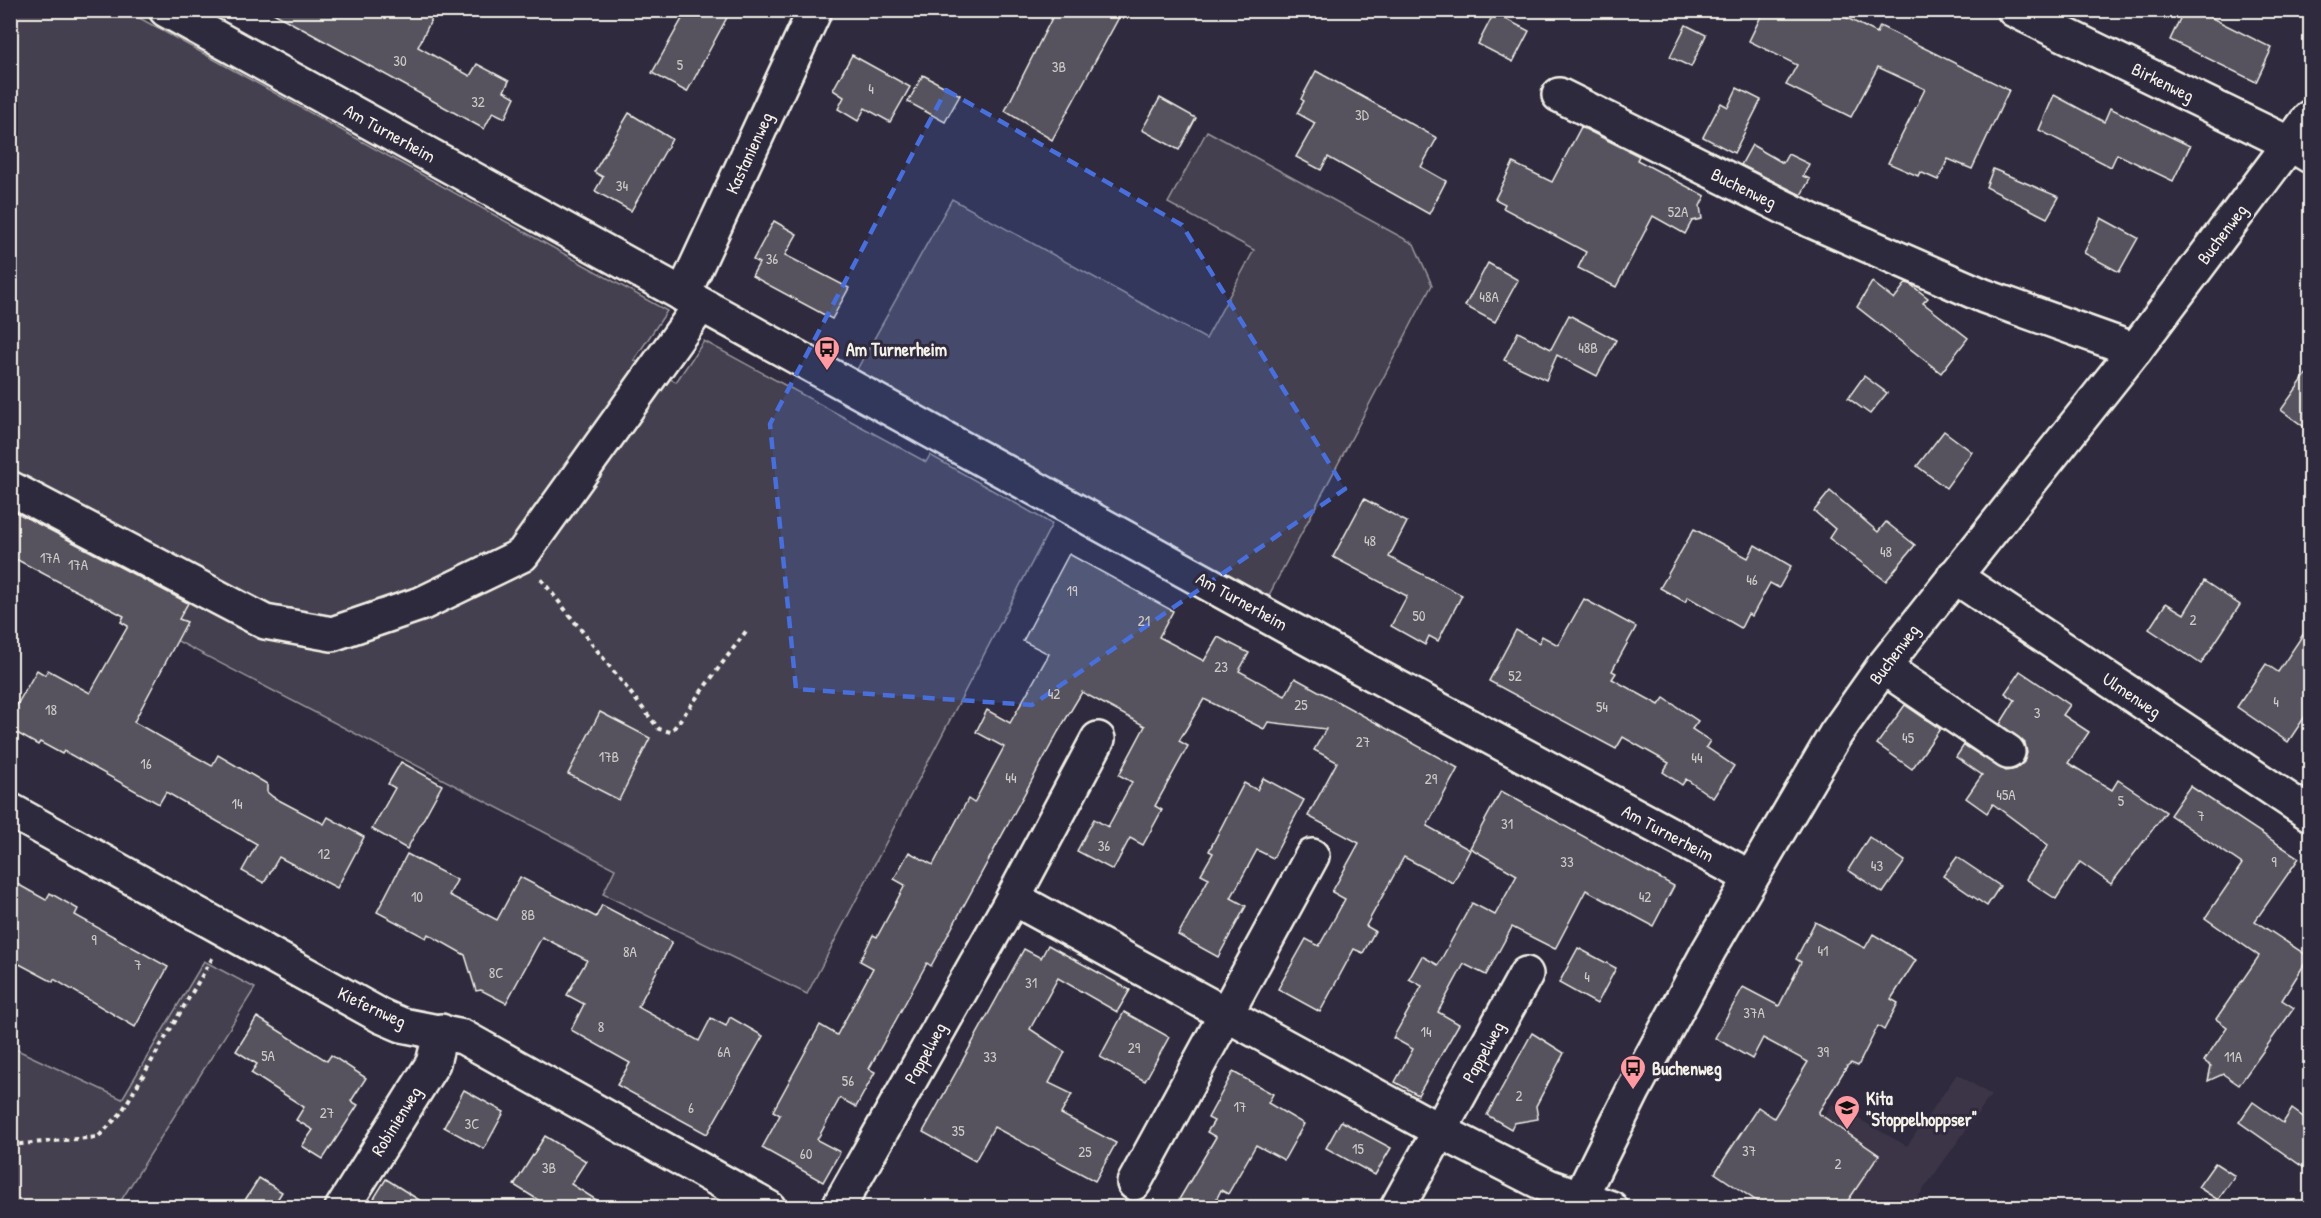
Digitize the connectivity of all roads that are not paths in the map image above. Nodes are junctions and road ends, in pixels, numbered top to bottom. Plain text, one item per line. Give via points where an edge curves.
1 (166, 10) edge
2 (815, 10) edge
3 (2014, 10) edge
4 (1559, 95) dead end
5 (2310, 117) edge
6 (2300, 150) edge
7 (692, 300) junction
8 (2135, 350) junction
9 (10, 488) edge
10 (1954, 576) junction
11 (1883, 667) junction
12 (1098, 739) dead end
13 (2008, 753) dead end
14 (10, 810) edge
15 (2310, 814) edge
16 (1312, 856) dead end
17 (1750, 877) junction
18 (1013, 898) junction
19 (1526, 974) dead end
20 (1225, 1014) junction
21 (441, 1031) junction
22 (1440, 1131) junction
23 (1134, 1183) dead end
24 (1578, 1203) edge
25 (342, 1208) edge
26 (769, 1208) edge
27 (838, 1208) edge
28 (1397, 1208) edge
29 (1611, 1208) edge

1 - 7 street, Am Turnerheim
2 - 7 street, Kastanienweg
3 - 6 street, Birkenweg
4 - 8 street, Buchenweg via 1812,221 1984,296
5 - 6 street, Buchenweg
6 - 8 street, Buchenweg
7 - 9 street, Kastanienweg via 522,555 423,603 332,634 265,622
7 - 17 street, Am Turnerheim
8 - 10 street, Buchenweg
10 - 11 street, Buchenweg
10 - 15 street, Ulmenweg
11 - 13 street
11 - 17 street, Buchenweg via 1835,735
12 - 18 street, Pappelweg
14 - 21 street, Kiefernweg via 381,1016 402,1025
16 - 20 street
17 - 24 street, Buchenweg via 1633,1091
18 - 20 street
18 - 27 street, Pappelweg
19 - 22 street, Pappelweg
20 - 22 street
20 - 23 street
21 - 25 street, Robinienweg via 433,1063
21 - 26 street, Kiefernweg via 464,1037
22 - 24 street
22 - 28 street, Pappelweg
24 - 29 street

